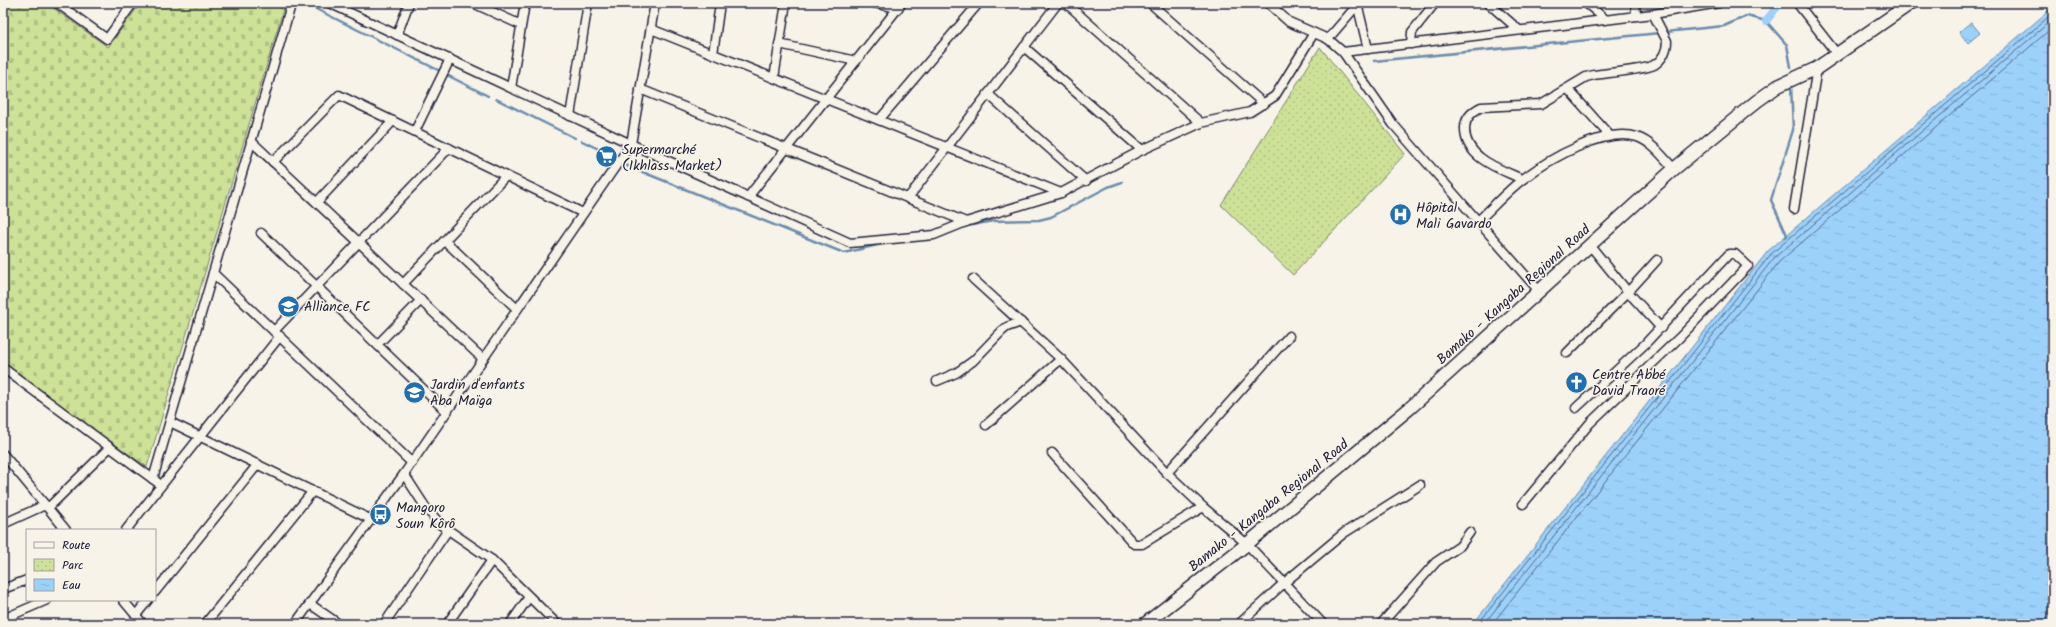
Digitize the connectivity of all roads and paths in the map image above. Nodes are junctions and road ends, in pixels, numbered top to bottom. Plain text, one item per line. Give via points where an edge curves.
1 (58, 3) edge
2 (133, 3) edge
3 (288, 3) edge
4 (329, 3) edge
5 (409, 3) edge
6 (473, 3) edge
7 (525, 3) edge
8 (588, 3) edge
9 (655, 3) edge
10 (720, 3) edge
11 (786, 3) edge
12 (874, 3) edge
13 (979, 3) edge
14 (1058, 3) edge
15 (1066, 3) edge
16 (1150, 3) edge
17 (1268, 3) edge
18 (1358, 3) edge
19 (1435, 3) edge
20 (1488, 3) edge
21 (1586, 3) edge
22 (1635, 3) edge
23 (1720, 3) edge
24 (1911, 3) edge
25 (1698, 4) edge
26 (1798, 4) edge
27 (900, 5) edge
28 (345, 6) edge
29 (1636, 14) junction
30 (1653, 14) junction
31 (1605, 19) junction
32 (521, 25) junction
33 (651, 29) junction
34 (1519, 30) junction
35 (1314, 33) junction
36 (397, 35) junction
37 (1328, 39) junction
38 (780, 44) junction
39 (1411, 44) junction
40 (1024, 47) junction
41 (1368, 49) junction
42 (1343, 52) junction
43 (713, 54) junction
44 (1837, 54) junction
45 (450, 59) junction
46 (856, 60) junction
47 (1817, 68) junction
48 (774, 78) junction
49 (512, 88) junction
50 (640, 89) junction
51 (1568, 89) junction
52 (988, 94) junction
53 (826, 99) junction
54 (1264, 104) junction
55 (570, 116) junction
56 (879, 120) junction
57 (393, 121) junction
58 (1201, 123) junction
59 (415, 131) junction
60 (1610, 136) junction
61 (251, 141) junction
62 (631, 144) junction
63 (449, 148) junction
64 (947, 148) junction
65 (787, 149) junction
66 (1142, 150) junction
67 (273, 162) junction
68 (1674, 169) junction
69 (506, 176) junction
70 (1522, 179) junction
71 (1086, 181) junction
72 (1061, 193) junction
73 (748, 197) junction
74 (908, 198) junction
75 (317, 202) junction
76 (1794, 209) dead end
77 (583, 213) junction
78 (1478, 221) junction
79 (966, 222) junction
80 (261, 233) dead end
81 (445, 241) junction
82 (359, 242) junction
83 (1589, 244) junction
84 (1657, 260) dead end
85 (213, 273) junction
86 (973, 279) dead end
87 (403, 284) junction
88 (317, 286) junction
89 (1539, 292) junction
90 (1628, 292) junction
91 (421, 300) junction
92 (517, 309) junction
93 (1021, 322) junction
94 (1661, 328) junction
95 (277, 333) junction
96 (1289, 336) dead end
97 (382, 340) dead end
98 (1567, 353) dead end
99 (483, 359) junction
100 (1061, 359) junction
101 (3, 368) edge
102 (937, 381) dead end
103 (1576, 408) dead end
104 (447, 412) junction
105 (170, 422) junction
106 (986, 425) dead end
107 (200, 436) junction
108 (109, 448) junction
109 (1052, 453) dead end
110 (4, 456) edge
111 (412, 463) junction
112 (258, 464) junction
113 (1167, 473) junction
114 (404, 474) junction
115 (153, 479) junction
116 (161, 485) junction
117 (1420, 485) dead end
118 (313, 491) junction
119 (1523, 504) dead end
120 (47, 507) junction
121 (1203, 508) junction
122 (372, 520) junction
123 (3, 524) edge
124 (65, 529) edge
125 (127, 529) edge
126 (448, 530) junction
127 (1470, 532) dead end
128 (1247, 544) junction
129 (492, 560) junction
130 (26, 580) edge
131 (1284, 583) junction
132 (3, 589) edge
133 (156, 591) edge
134 (530, 597) junction
135 (44, 601) edge
136 (124, 601) edge
137 (147, 601) edge
138 (310, 604) junction
139 (136, 615) junction
140 (3, 619) edge
141 (141, 623) edge
142 (205, 624) edge
143 (295, 624) edge
144 (339, 624) edge
145 (384, 624) edge
146 (447, 624) edge
147 (510, 624) edge
148 (557, 624) edge
149 (1145, 624) edge
150 (1238, 624) edge
151 (1323, 624) edge
152 (1381, 624) edge

1 - 2 street via 107,39
3 - 61 street via 290,5
4 - 28 street
5 - 36 street
6 - 32 street
7 - 32 street
8 - 55 street
9 - 33 street
10 - 43 street
11 - 38 street
12 - 27 street
13 - 56 street
14 - 40 street
15 - 58 street
16 - 54 street
17 - 35 street via 1289,22
18 - 37 street
18 - 41 street
19 - 39 street via 1412,32
20 - 34 street
21 - 31 street
22 - 29 street
23 - 25 street
24 - 44 street, Bamako - Kangaba Regional Road
25 - 30 street
26 - 44 street
27 - 46 street
28 - 36 street
29 - 30 street
29 - 31 street
30 - 51 street via 1667,41 1666,51 1652,66 1586,77
31 - 34 street
32 - 49 street
33 - 43 street
33 - 50 street
34 - 39 street
35 - 37 street
35 - 54 street via 1275,96
36 - 45 street
37 - 42 street
38 - 46 street
38 - 48 street
39 - 41 street
40 - 52 street
40 - 66 street
41 - 42 street
42 - 78 street via 1393,124
43 - 48 street
44 - 47 street, Bamako - Kangaba Regional Road
45 - 49 street
45 - 59 street
46 - 53 street
47 - 68 street, Bamako - Kangaba Regional Road via 1781,84
47 - 76 street
48 - 53 street
49 - 55 street
50 - 62 street
50 - 65 street
51 - 60 street
51 - 70 street via 1541,104 1481,107 1468,118 1465,134 1473,150 1491,165
52 - 64 street
52 - 71 street
53 - 56 street
53 - 65 street
54 - 58 street via 1250,112
55 - 62 street
56 - 64 street
57 - 59 street
57 - 67 street via 339,95
57 - 75 street
58 - 66 street
59 - 63 street
60 - 68 street via 1626,134 1639,138 1653,147
60 - 70 street via 1572,149
61 - 67 street
61 - 85 street
62 - 73 street
62 - 77 street
63 - 69 street
63 - 82 street
64 - 72 street
64 - 74 street
65 - 73 street
65 - 74 street
66 - 71 street
67 - 75 street
68 - 83 street, Bamako - Kangaba Regional Road
69 - 77 street
69 - 81 street
70 - 78 street
71 - 72 street
72 - 79 street
73 - 79 street via 850,243 934,235
74 - 79 street
75 - 82 street
77 - 92 street
78 - 89 street
80 - 88 street
81 - 87 street
81 - 92 street
82 - 87 street
82 - 88 street
83 - 89 street, Bamako - Kangaba Regional Road
83 - 90 street
84 - 90 street
85 - 95 street
85 - 105 street
86 - 93 street
87 - 91 street
88 - 95 street
88 - 104 street
89 - 128 street, Bamako - Kangaba Regional Road via 1410,408
90 - 94 street
90 - 98 street
91 - 97 street
91 - 99 street
92 - 99 street
93 - 100 street
93 - 102 street via 1002,331 965,367
94 - 103 street
94 - 119 street via 1729,254 1735,254 1748,266 1680,337 1590,423
95 - 107 street
95 - 111 street
96 - 113 street
99 - 104 street
100 - 106 street
100 - 113 street
101 - 108 street
104 - 111 street
105 - 107 street
105 - 115 street
107 - 112 street
107 - 116 street
108 - 115 street
108 - 120 street
109 - 121 street via 1134,544 1142,544
110 - 120 street
111 - 114 street
112 - 118 street
112 - 133 street
113 - 121 street
114 - 122 street
114 - 126 street via 436,520
115 - 116 street
116 - 125 street
117 - 131 street via 1344,533
118 - 122 street
118 - 142 street
120 - 123 street
120 - 124 street
121 - 128 street
122 - 138 street
126 - 129 street
126 - 145 street
127 - 152 street via 1460,546 1436,562
128 - 131 street
128 - 149 street, Bamako - Kangaba Regional Road
129 - 134 street
129 - 146 street
130 - 132 street
131 - 150 street
131 - 151 street
134 - 147 street
134 - 148 street
135 - 140 street
136 - 139 street
137 - 139 street
138 - 143 street
138 - 144 street
139 - 141 street

